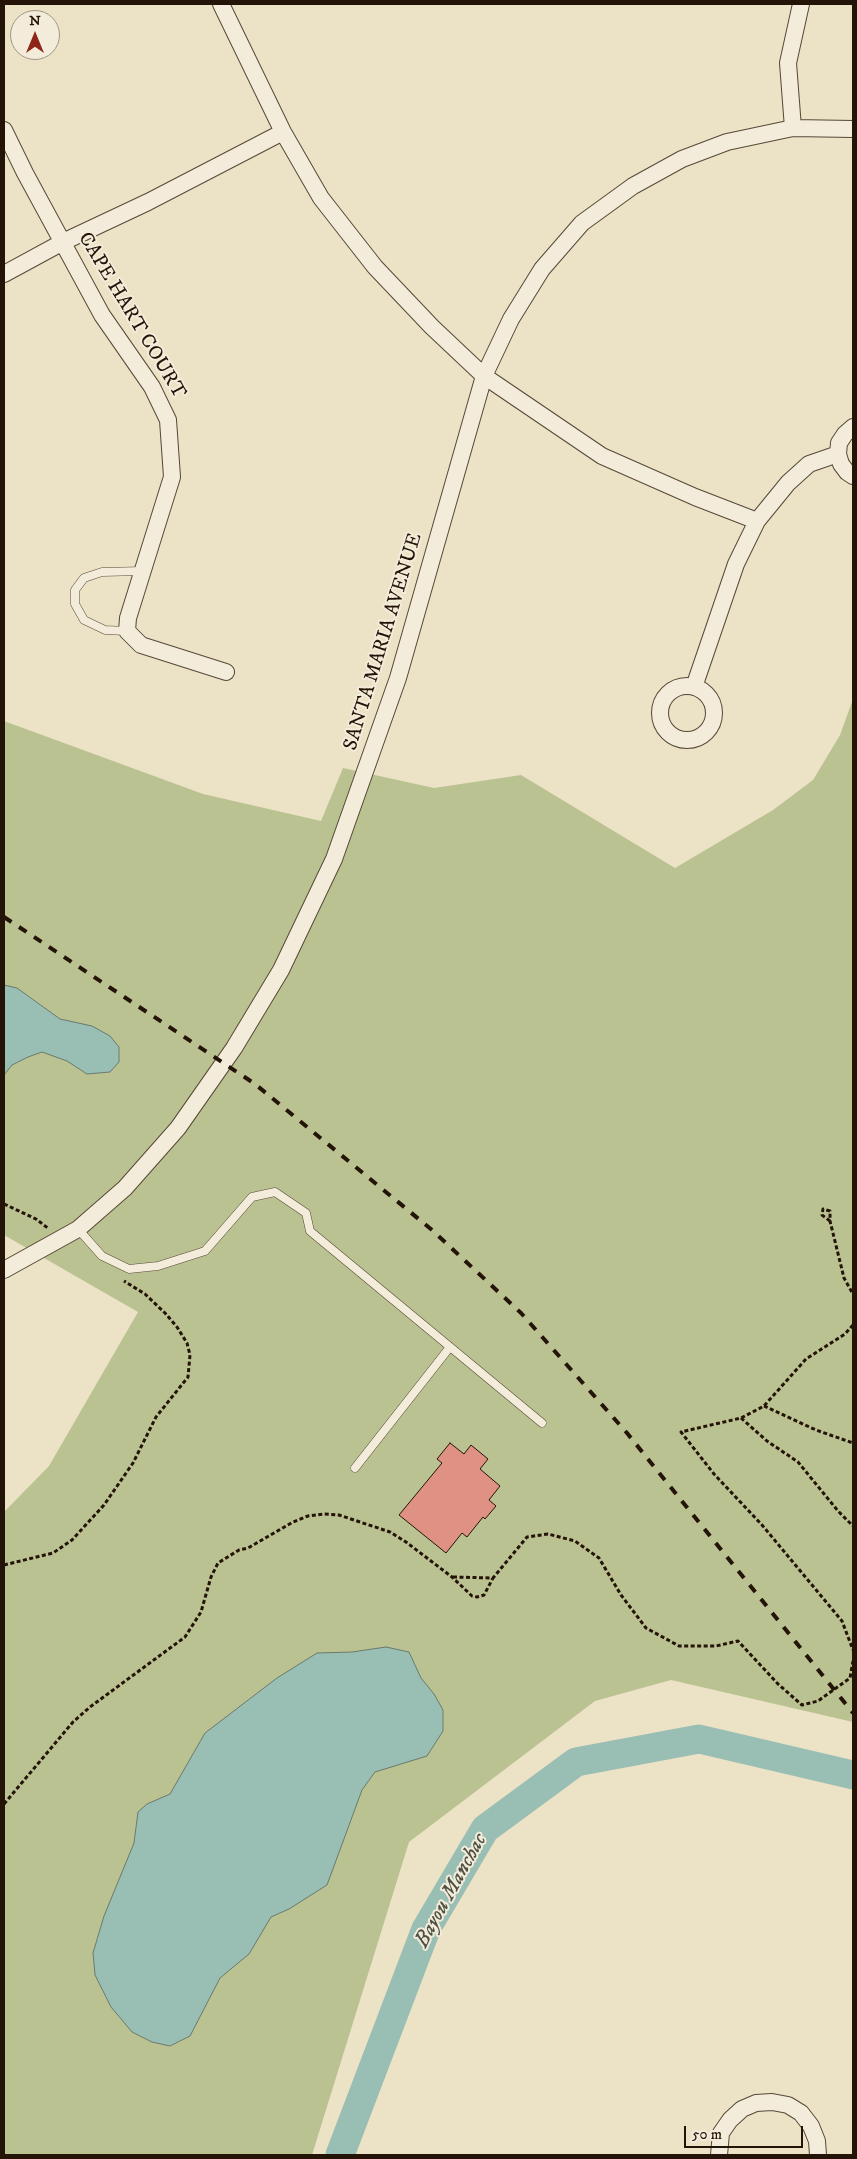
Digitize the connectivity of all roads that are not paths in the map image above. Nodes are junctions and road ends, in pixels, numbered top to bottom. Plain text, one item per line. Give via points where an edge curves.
1 (222, 4) edge
2 (802, 4) edge
3 (793, 128) junction
4 (853, 129) edge
5 (4, 130) edge
6 (283, 132) junction
7 (63, 242) junction
8 (4, 274) edge
9 (484, 376) junction
10 (853, 427) edge
11 (838, 454) junction
12 (853, 476) edge
13 (757, 521) junction
14 (143, 570) junction
15 (127, 631) junction
16 (226, 672) dead end
17 (694, 688) dead end
18 (78, 1229) junction
19 (4, 1270) edge
20 (450, 1347) junction
21 (542, 1423) dead end
22 (354, 1468) dead end
23 (719, 2155) edge
24 (818, 2155) edge

1 - 6 street
2 - 3 street via 788,63
3 - 4 street, SANTA MARIA AVENUE
3 - 9 street, SANTA MARIA AVENUE via 727,142 682,159 633,186 582,223 542,269 511,319
5 - 7 street, CAPE HART COURT
6 - 7 street
6 - 9 street via 321,198 375,267 432,328
7 - 8 street
7 - 14 street, CAPE HART COURT via 102,315 152,387 168,420 172,477
9 - 13 street via 602,456
9 - 18 street, SANTA MARIA AVENUE via 398,678 322,885 281,970 234,1048 178,1128 125,1188
10 - 11 street via 844,434
11 - 12 street via 841,464
11 - 13 street via 809,464 788,483
13 - 17 street via 736,564
14 - 15 street, CAPE HART COURT
14 - 15 lane via 102,572 84,578 75,590 75,604 84,620 105,630
15 - 16 street via 141,645
18 - 19 street, SANTA MARIA AVENUE
18 - 20 lane via 102,1256 129,1269 158,1266 205,1251 252,1197 275,1192 306,1213 310,1231
20 - 21 lane
20 - 22 lane
23 - 24 street via 722,2133 730,2120 742,2109 756,2103 772,2102 788,2105 801,2114 817,2140

